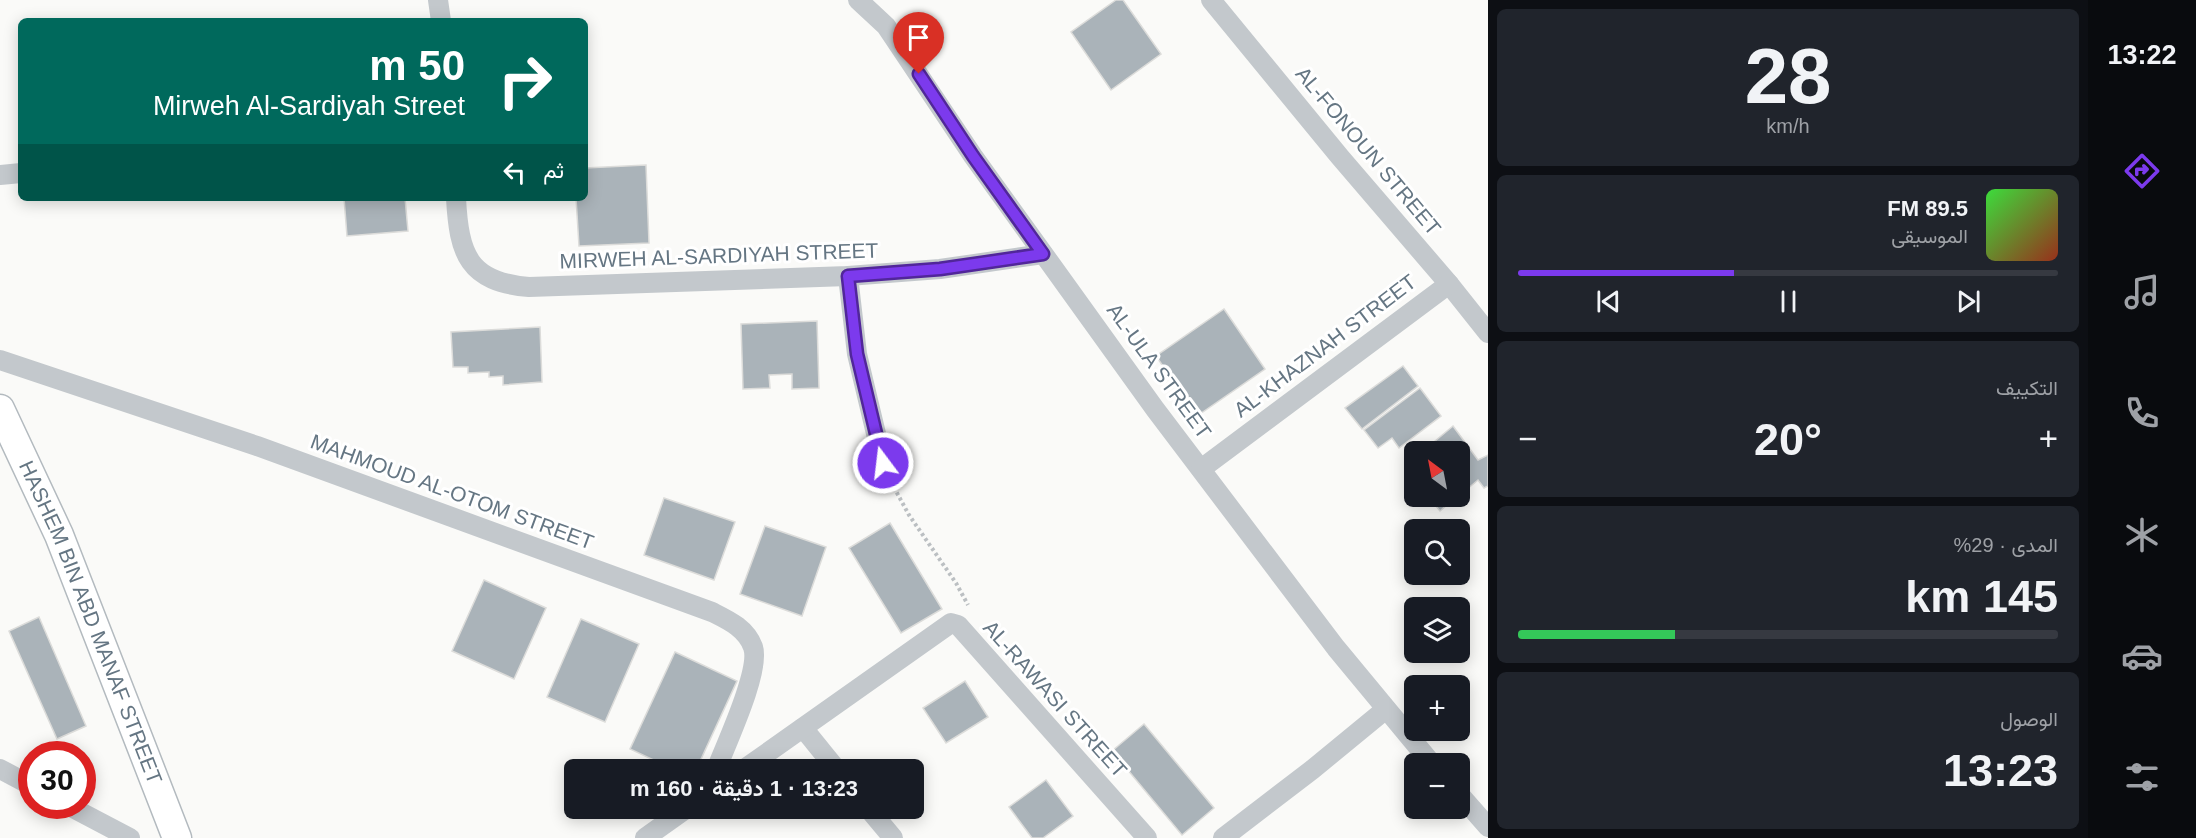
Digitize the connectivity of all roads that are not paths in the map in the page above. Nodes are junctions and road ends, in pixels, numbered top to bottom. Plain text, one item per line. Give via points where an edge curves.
1 (438, 0) edge
2 (858, 0) edge
3 (1211, 0) edge
4 (441, 18) edge
5 (18, 173) edge
6 (0, 175) edge
7 (456, 201) edge
8 (1043, 254) junction
9 (848, 276) junction
10 (1449, 284) junction
11 (1488, 333) edge
12 (0, 360) edge
13 (0, 409) edge
14 (883, 463) road end
15 (1201, 469) junction
16 (1386, 709) junction
17 (803, 728) junction
18 (1423, 753) edge
19 (720, 759) edge
20 (759, 759) edge
21 (828, 759) edge
22 (0, 769) edge
23 (18, 779) edge
24 (1470, 806) edge
25 (94, 819) edge
26 (673, 819) edge
27 (877, 819) edge
28 (1488, 827) edge
29 (650, 837) edge
30 (130, 838) edge
31 (177, 838) edge
32 (893, 838) edge
33 (1147, 838) edge
34 (1223, 838) edge

1 - 4 street
2 - 8 street, AL-ULA STREET via 886,26
3 - 10 street, AL-FONOUN STREET
5 - 6 street
7 - 9 street, MIRWEH AL-SARDIYAH STREET via 468,261 492,281 509,285
8 - 9 street, MIRWEH AL-SARDIYAH STREET via 940,269
8 - 15 street, AL-ULA STREET
9 - 14 street via 857,354
10 - 11 street, AL-FONOUN STREET
10 - 15 street, AL-KHAZNAH STREET
12 - 19 street, MAHMOUD AL-OTOM STREET via 257,446 734,623 746,634 756,657
13 - 31 street, HASHEM BIN ABD MANAF STREET via 59,535
15 - 16 street, AL-ULA STREET
16 - 18 street, AL-ULA STREET
16 - 34 street
17 - 20 street, AL-RAWASI STREET
17 - 21 street
17 - 33 street, AL-RAWASI STREET via 954,623
22 - 23 street
24 - 28 street
25 - 30 street
26 - 29 street
27 - 32 street

